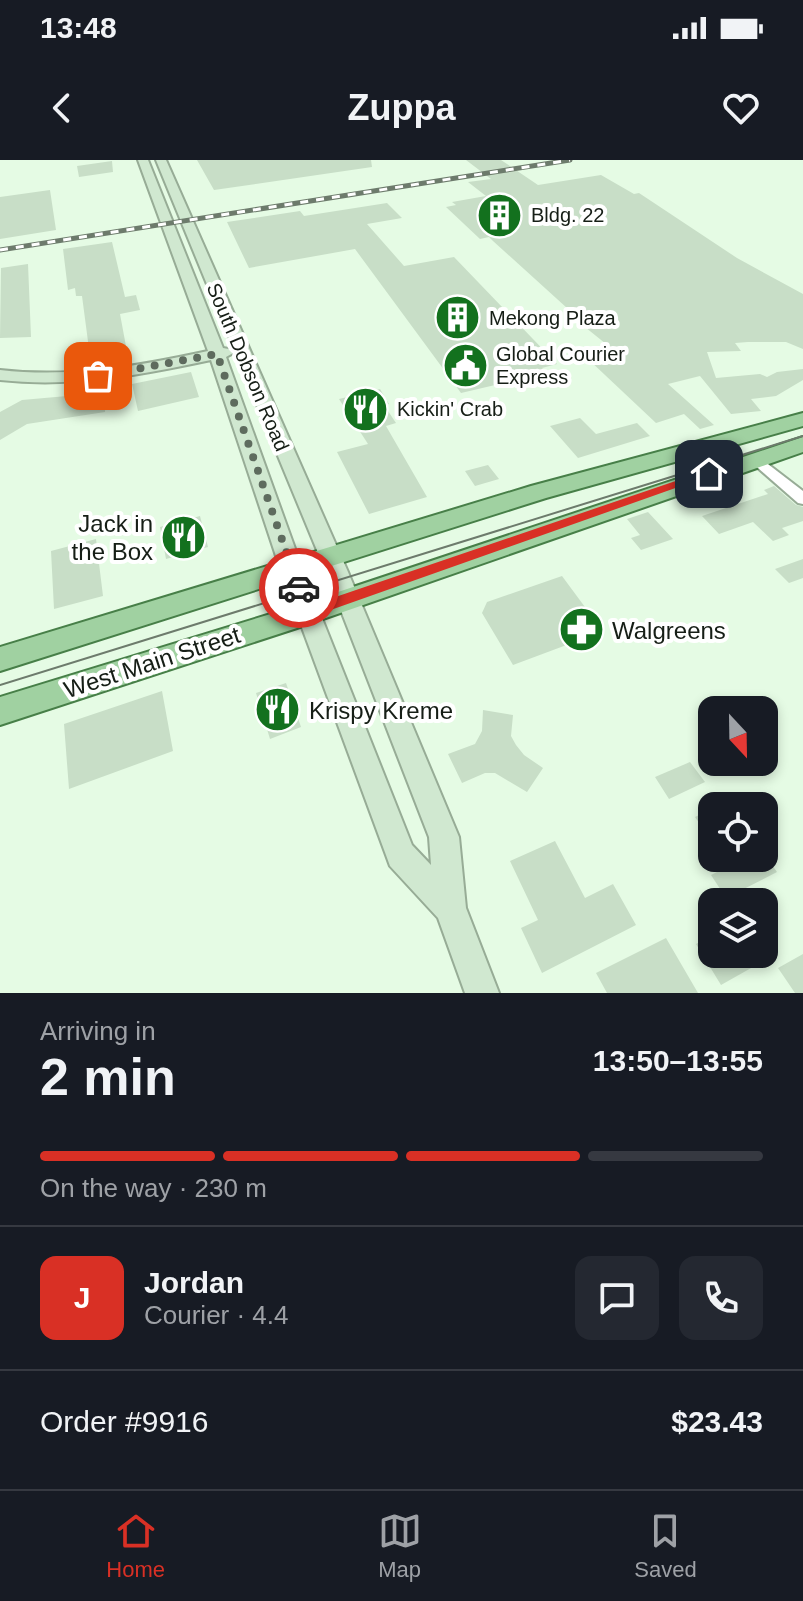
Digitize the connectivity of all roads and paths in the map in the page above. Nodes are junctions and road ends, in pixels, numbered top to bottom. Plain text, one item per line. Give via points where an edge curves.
1 (143, 160) edge
2 (161, 160) edge
3 (190, 283) junction
4 (218, 298) junction
5 (240, 350) junction
6 (217, 354) junction
7 (0, 375) edge
8 (803, 419) edge
9 (803, 444) edge
10 (756, 459) junction
11 (803, 499) edge
12 (334, 564) junction
13 (295, 576) junction
14 (348, 599) junction
15 (308, 612) junction
16 (0, 659) edge
17 (0, 711) edge
18 (450, 908) junction
19 (482, 993) edge

1 - 3 main road, South Dobson Road
2 - 4 main road, South Dobson Road
3 - 4 main road
3 - 6 main road, South Dobson Road
4 - 5 main road, South Dobson Road
5 - 6 main road
5 - 12 main road, South Dobson Road
6 - 7 main road via 109,375
6 - 13 main road, South Dobson Road
8 - 12 main road, West Main Street via 539,492
9 - 10 main road, West Main Street
10 - 11 street
10 - 14 main road, West Main Street
12 - 13 main road, West Main Street
12 - 14 main road, South Dobson Road
13 - 15 main road, South Dobson Road
13 - 16 main road, West Main Street
14 - 15 main road, West Main Street
14 - 18 main road, South Dobson Road via 444,837
15 - 17 main road, West Main Street
15 - 18 main road, South Dobson Road via 401,855
18 - 19 main road

